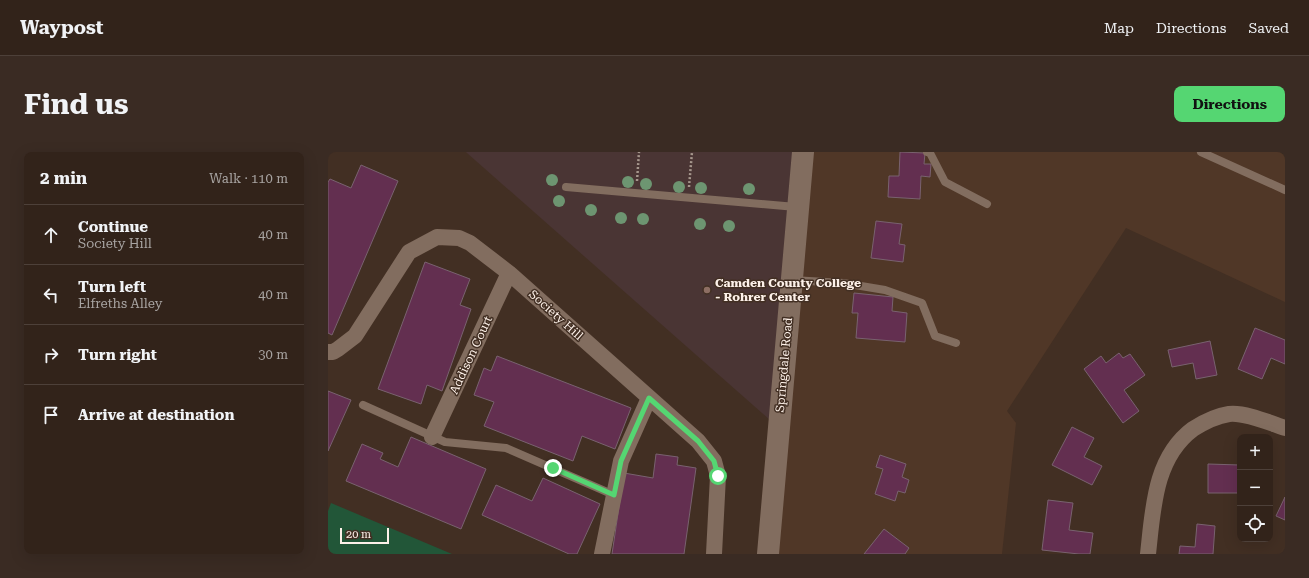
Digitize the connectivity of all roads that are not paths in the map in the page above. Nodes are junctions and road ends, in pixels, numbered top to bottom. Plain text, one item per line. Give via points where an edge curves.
1 (803, 152) edge
2 (927, 152) edge
3 (1201, 152) edge
4 (566, 187) dead end
5 (1285, 190) edge
6 (987, 204) dead end
7 (798, 207) junction
8 (509, 273) junction
9 (792, 280) junction
10 (956, 343) dead end
11 (328, 352) edge
12 (649, 398) junction
13 (363, 405) dead end
14 (1285, 428) edge
15 (432, 437) junction
16 (614, 495) junction
17 (602, 554) edge
18 (714, 554) edge
19 (768, 554) edge
20 (1148, 554) edge

1 - 7 main road, Springdale Road
2 - 6 lane via 930,153 945,182
3 - 5 lane
4 - 7 lane
7 - 9 main road, Springdale Road
8 - 11 street, Society Hill via 470,243 459,238 436,237 410,252 355,336 333,352
8 - 12 street, Society Hill
8 - 15 street, Addison Court
9 - 10 lane via 843,283 885,290 922,303 935,336
9 - 19 main road, Springdale Road
12 - 16 street via 621,461
12 - 18 street, Society Hill via 698,441 714,461 718,476
13 - 15 lane
14 - 20 street via 1253,416 1230,414 1204,421 1185,435 1171,452 1163,468 1154,501
15 - 16 lane via 444,442 506,448
16 - 17 street

